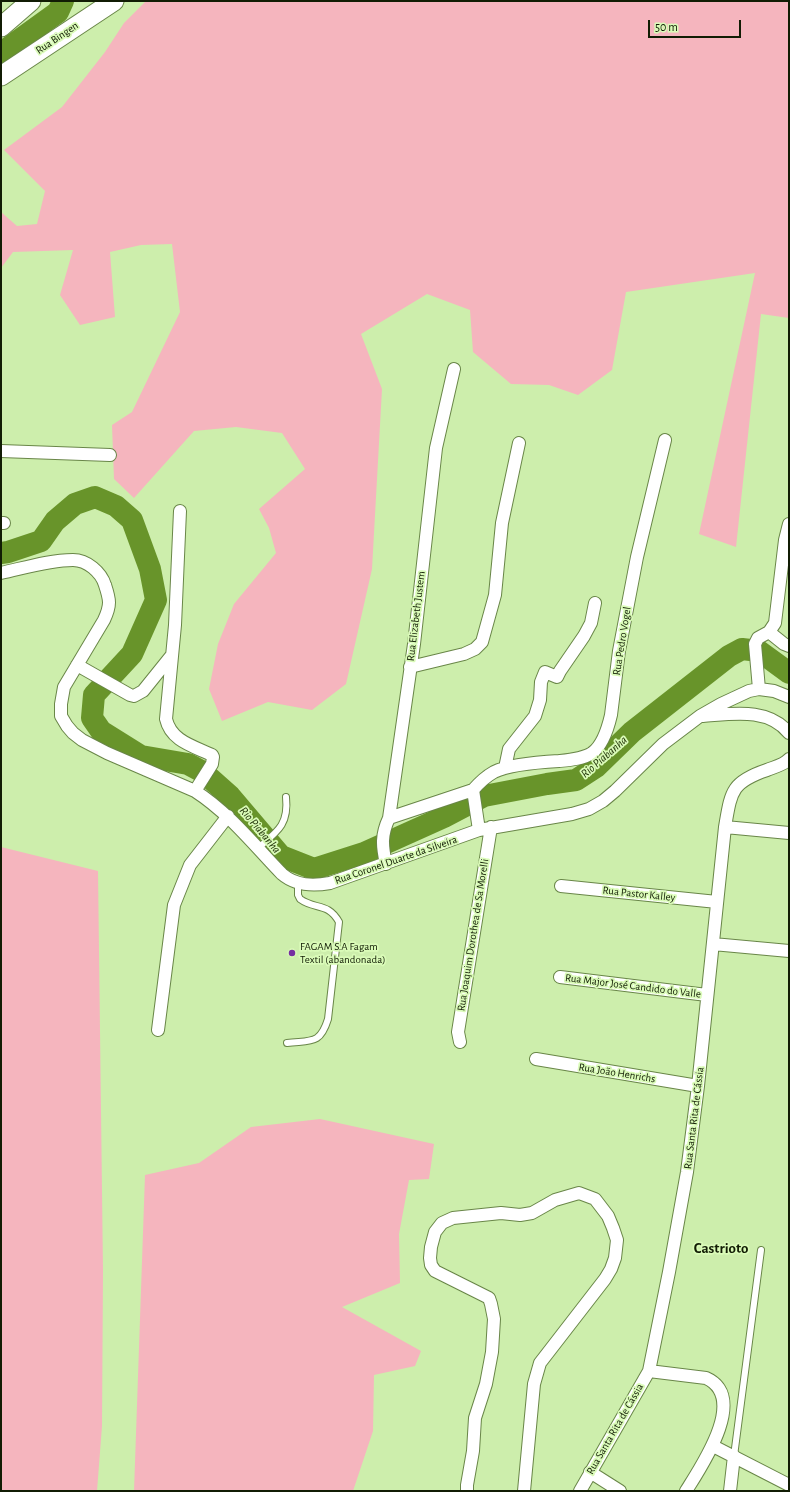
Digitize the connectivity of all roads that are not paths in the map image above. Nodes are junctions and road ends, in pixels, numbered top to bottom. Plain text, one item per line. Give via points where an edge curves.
1 (30, 1) edge
2 (114, 1) edge
3 (1, 27) edge
4 (1, 76) edge
5 (454, 369) dead end
6 (665, 440) dead end
7 (519, 443) dead end
8 (1, 451) edge
9 (110, 455) dead end
10 (180, 511) dead end
11 (789, 524) edge
12 (1, 573) edge
13 (595, 603) dead end
14 (769, 632) junction
15 (789, 646) edge
16 (172, 655) junction
17 (77, 665) junction
18 (410, 667) junction
19 (759, 689) junction
20 (789, 697) edge
21 (700, 716) junction
22 (789, 733) edge
23 (789, 759) edge
24 (505, 768) junction
25 (198, 786) junction
26 (473, 793) junction
27 (286, 798) dead end
28 (228, 816) junction
29 (389, 818) junction
30 (483, 827) junction
31 (725, 827) junction
32 (789, 833) edge
33 (262, 845) junction
34 (386, 864) junction
35 (298, 883) junction
36 (561, 886) dead end
37 (717, 902) junction
38 (713, 944) junction
39 (789, 951) edge
40 (560, 977) dead end
41 (707, 995) junction
42 (158, 1030) dead end
43 (460, 1042) dead end
44 (287, 1043) dead end
45 (536, 1059) dead end
46 (698, 1086) junction
47 (760, 1250) dead end
48 (649, 1371) junction
49 (713, 1446) junction
50 (734, 1456) junction
51 (590, 1472) junction
52 (789, 1485) edge
53 (467, 1491) edge
54 (524, 1491) edge
55 (580, 1491) edge
56 (620, 1491) edge
57 (686, 1491) edge
58 (730, 1491) edge

1 - 3 main road
2 - 4 main road, Rua Bingen
5 - 18 street, Rua Elizabeth Justem via 436,448
6 - 24 street, Rua Pedro Vogel via 637,557 619,650 611,715 604,736 592,752 580,758
7 - 18 street via 502,523 495,595 482,642 464,654
8 - 9 street
10 - 16 street
11 - 14 street via 775,623
12 - 17 street via 75,560 87,563 97,572 104,582 109,609
13 - 24 street via 591,623 557,677 546,672 541,682 540,700 535,716 509,749
14 - 15 street
14 - 19 street via 758,638 755,644
16 - 17 street via 143,691 134,696
16 - 25 street via 166,713 168,728 175,738 212,755 214,759
17 - 25 street via 64,687 61,704 61,716 67,726 82,740 107,753
18 - 29 street, Rua Elizabeth Justem
19 - 20 street, Rua Coronel Duarte da Silveira
19 - 21 street, Rua Coronel Duarte da Silveira via 740,694
21 - 22 street via 752,714 776,721
21 - 30 street, Rua Coronel Duarte da Silveira via 663,744 603,801 590,809
23 - 31 street, Rua Santa Rita de Cássia via 738,784 730,800
24 - 26 street, Rua Pedro Vogel via 482,780
25 - 28 street
26 - 29 street, Rua Pedro Vogel
26 - 30 street
27 - 33 lane via 284,821
28 - 33 street
28 - 42 street via 190,865 174,905
29 - 34 street, Rua Elizabeth Justem via 383,836
30 - 34 street, Rua Coronel Duarte da Silveira
30 - 43 street, Rua Joaquim Dorothea de Sa Morelli via 458,1032
31 - 32 street
31 - 37 street, Rua Santa Rita de Cássia
33 - 35 street via 288,879
34 - 35 street, Rua Coronel Duarte da Silveira via 330,883
35 - 44 lane via 300,899 329,909 339,922 328,1019 324,1032 319,1038 310,1041
36 - 37 street, Rua Pastor Kalley
37 - 38 street, Rua Santa Rita de Cássia
38 - 39 street
38 - 41 street, Rua Santa Rita de Cássia
40 - 41 street, Rua Major José Candido do Valle
41 - 46 street, Rua Santa Rita de Cássia
45 - 46 street, Rua João Henrichs
46 - 48 street, Rua Santa Rita de Cássia via 687,1172
47 - 50 lane
48 - 49 street via 706,1378 717,1386 723,1411
48 - 51 street, Rua Santa Rita de Cássia
49 - 50 street
49 - 57 street
50 - 52 street
50 - 58 street
51 - 55 street, Rua Santa Rita de Cássia
51 - 56 street
53 - 54 street via 476,1418 492,1352 493,1310 489,1298 435,1271 430,1258 435,1232 442,1223 453,1218 501,1212 520,1215 532,1213 555,1200 579,1193 595,1199 608,1216 617,1240 615,1258 605,1279 540,1363 534,1384

